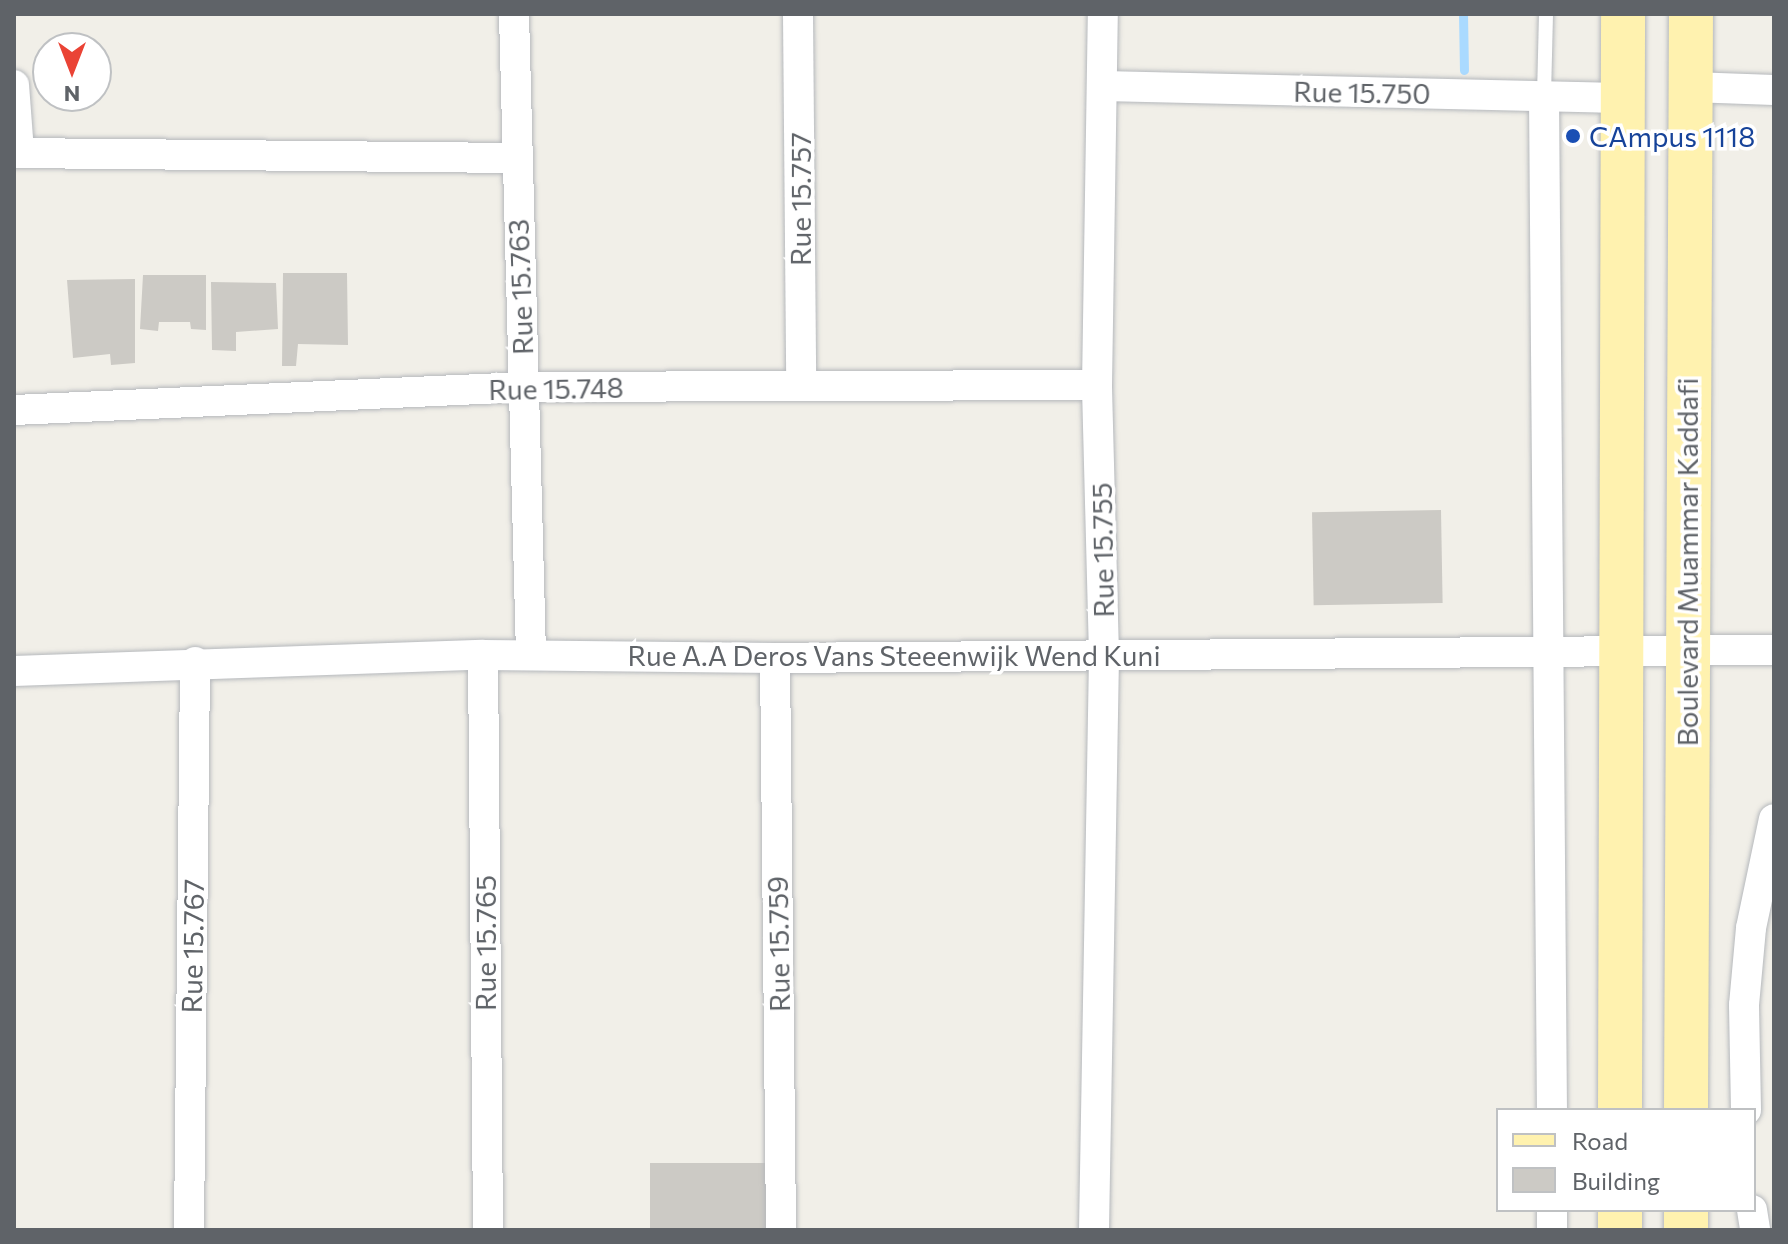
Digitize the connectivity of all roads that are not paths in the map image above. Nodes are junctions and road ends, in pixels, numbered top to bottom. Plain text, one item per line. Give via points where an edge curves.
1 (514, 14) edge
2 (798, 14) edge
3 (1103, 14) edge
4 (1546, 14) edge
5 (1623, 14) edge
6 (1691, 14) edge
7 (14, 85) edge
8 (1103, 86) junction
9 (1691, 87) junction
10 (1774, 90) edge
11 (1544, 96) junction
12 (1622, 98) junction
13 (16, 152) edge
14 (515, 158) junction
15 (801, 383) junction
16 (1097, 385) junction
17 (524, 387) junction
18 (14, 410) edge
19 (1685, 650) junction
20 (1774, 650) edge
21 (1546, 651) junction
22 (1618, 651) junction
23 (483, 655) junction
24 (531, 655) junction
25 (1104, 655) junction
26 (775, 658) junction
27 (195, 662) junction
28 (14, 671) edge
29 (1774, 819) edge
30 (1552, 1108) edge
31 (1620, 1108) edge
32 (1686, 1108) edge
33 (1746, 1108) edge
34 (189, 1230) edge
35 (488, 1230) edge
36 (781, 1230) edge
37 (1094, 1230) edge

1 - 14 street, Rue 15.763
2 - 15 street, Rue 15.757
3 - 8 street, Rue 15.755
4 - 11 lane
5 - 12 main road
6 - 9 main road, Boulevard Muammar Kaddafi
7 - 13 street
8 - 11 street, Rue 15.750
8 - 16 street, Rue 15.755
9 - 10 street
9 - 19 main road, Boulevard Muammar Kaddafi
11 - 12 street, Rue 15.750
11 - 21 street
12 - 22 main road
13 - 14 street
14 - 17 street, Rue 15.763
15 - 16 street, Rue 15.748
15 - 17 street, Rue 15.748
16 - 25 street, Rue 15.755
17 - 18 street, Rue 15.748
17 - 24 street, Rue 15.763
19 - 20 street, Rue A.A Deros Vans Steeenwijk Wend Kuni
19 - 22 street, Rue A.A Deros Vans Steeenwijk Wend Kuni
19 - 32 main road, Boulevard Muammar Kaddafi
21 - 22 street, Rue A.A Deros Vans Steeenwijk Wend Kuni
21 - 25 street, Rue A.A Deros Vans Steeenwijk Wend Kuni
21 - 30 street
22 - 31 main road
23 - 24 street, Rue A.A Deros Vans Steeenwijk Wend Kuni
23 - 27 street, Rue A.A Deros Vans Steeenwijk Wend Kuni
23 - 35 street, Rue 15.765
24 - 26 street, Rue A.A Deros Vans Steeenwijk Wend Kuni
25 - 26 street, Rue A.A Deros Vans Steeenwijk Wend Kuni
25 - 37 street, Rue 15.755
26 - 36 street, Rue 15.759
27 - 28 street, Rue A.A Deros Vans Steeenwijk Wend Kuni
27 - 34 street, Rue 15.767
29 - 33 street via 1751,928 1744,1005

